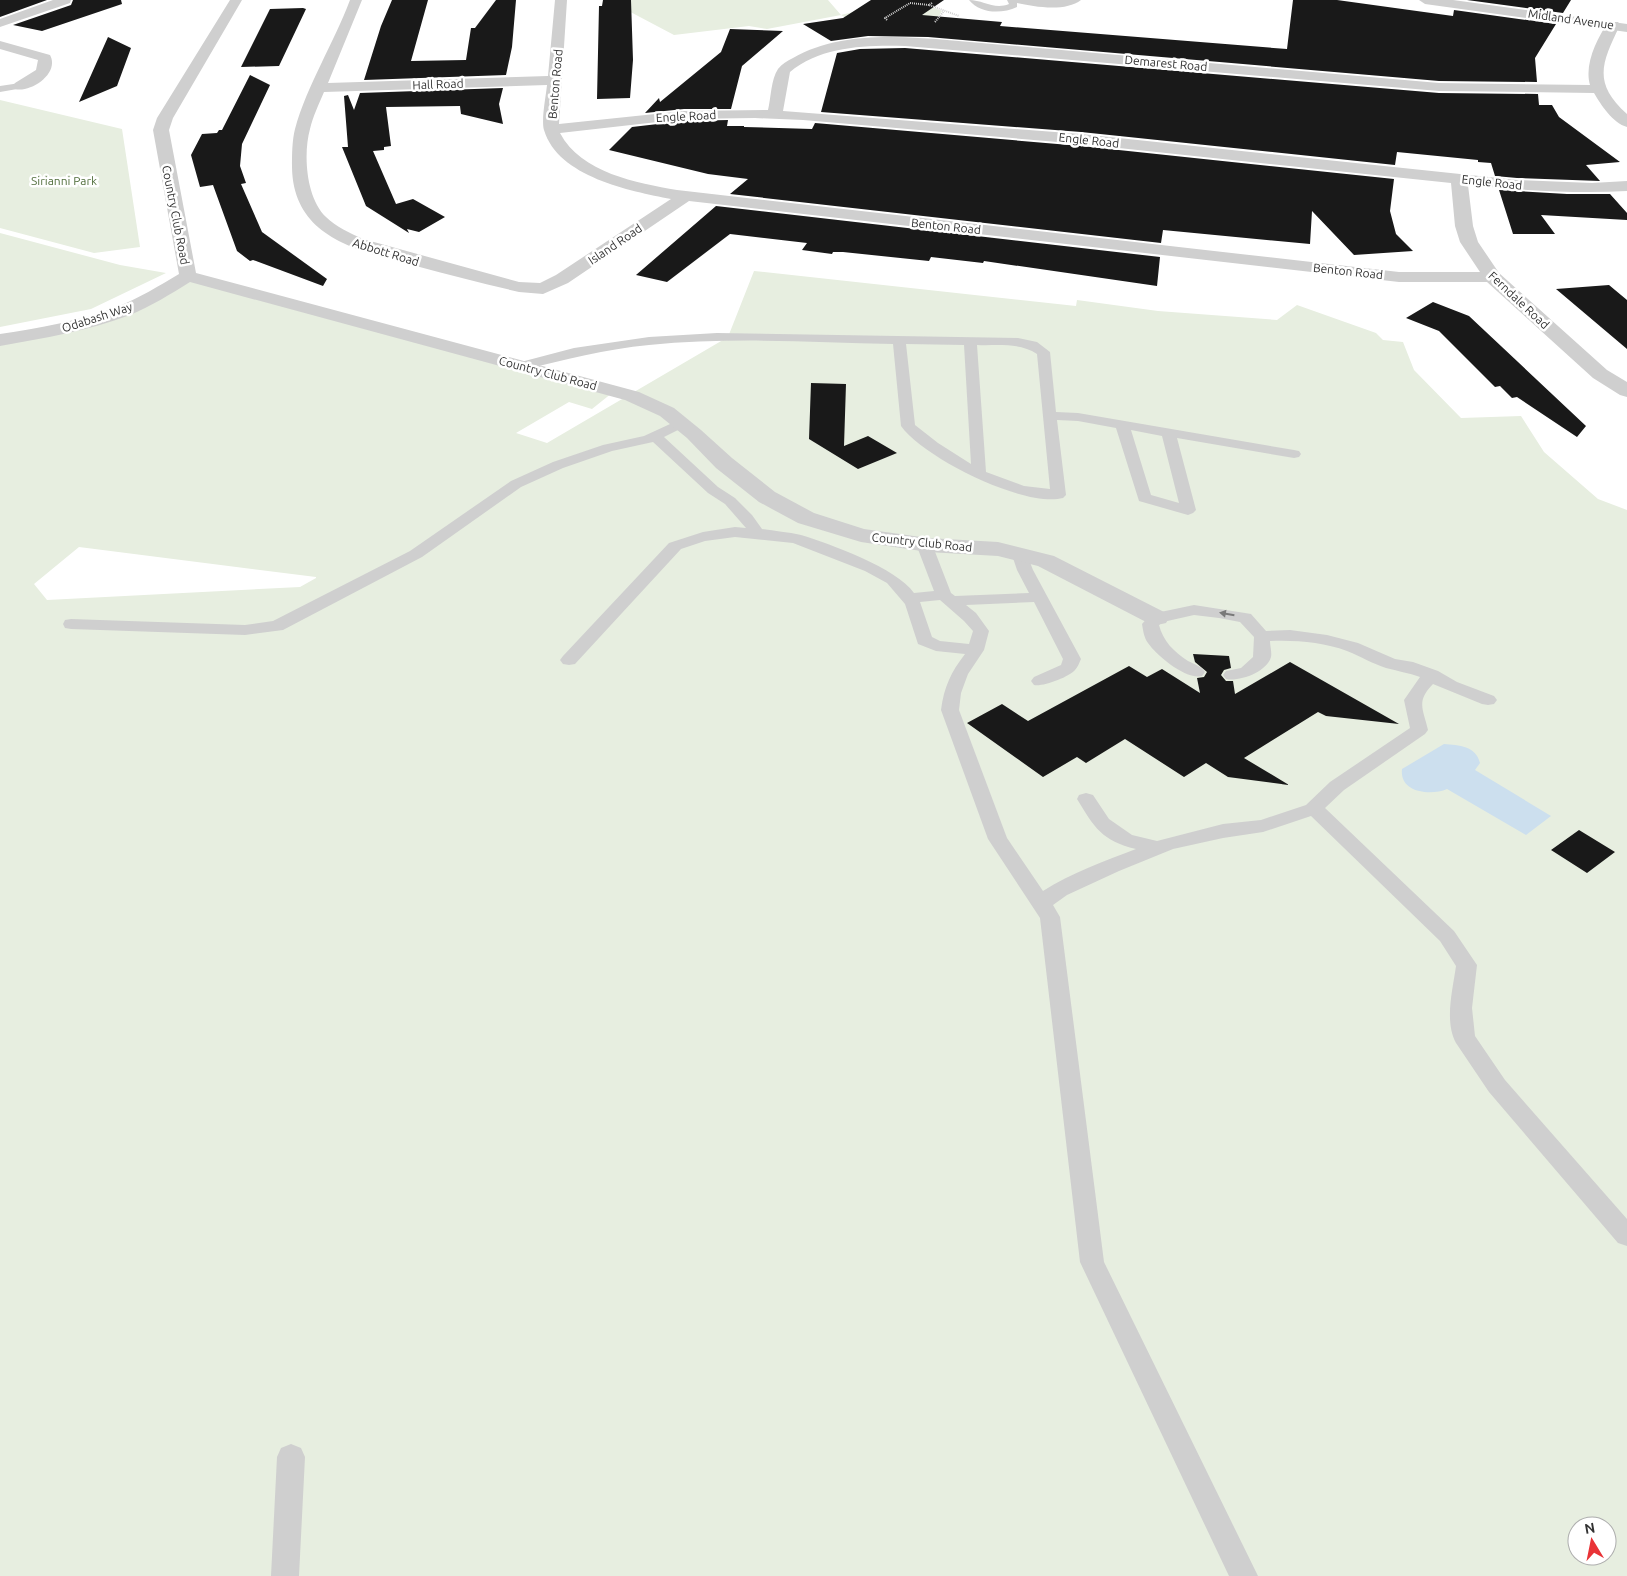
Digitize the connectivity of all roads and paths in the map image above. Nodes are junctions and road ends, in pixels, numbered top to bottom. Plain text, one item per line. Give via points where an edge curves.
1 (65, 0) edge
2 (236, 0) edge
3 (356, 0) edge
4 (562, 0) edge
5 (973, 0) edge
6 (1010, 0) edge
7 (1015, 0) edge
8 (1077, 0) edge
9 (1425, 0) edge
10 (932, 3) dead end
11 (960, 16) dead end
12 (0, 23) edge
13 (1622, 26) edge
14 (0, 45) edge
15 (555, 80) junction
16 (20, 86) joint
17 (320, 88) junction
18 (0, 89) edge
19 (1599, 89) junction
20 (775, 114) junction
21 (1627, 122) edge
22 (551, 129) junction
23 (1459, 179) junction
24 (1627, 186) edge
25 (686, 196) junction
26 (188, 276) junction
27 (1492, 277) junction
28 (543, 288) joint
29 (0, 340) edge
30 (899, 340) junction
31 (970, 341) junction
32 (522, 366) junction
33 (1627, 391) edge
34 (1049, 416) junction
35 (680, 423) junction
36 (1122, 425) junction
37 (1168, 432) junction
38 (654, 436) junction
39 (1294, 454) dead end
40 (979, 474) junction
41 (757, 533) junction
42 (924, 544) junction
43 (1020, 555) junction
44 (1040, 597) junction
45 (909, 598) junction
46 (948, 598) junction
47 (1157, 618) junction
48 (71, 624) dead end
49 (1262, 636) junction
50 (976, 650) junction
51 (569, 660) dead end
52 (1196, 672) dead end
53 (1232, 675) dead end
54 (1432, 676) junction
55 (1040, 681) dead end
56 (1488, 700) dead end
57 (1086, 798) dead end
58 (1314, 808) junction
59 (1158, 848) junction
60 (1041, 903) junction
61 (1627, 1236) edge
62 (291, 1457) dead end
63 (285, 1576) edge
64 (1244, 1576) edge

1 - 12 street
2 - 26 street, Country Club Road via 165,118 162,130
3 - 17 street, Abbott Road
4 - 15 street, Benton Road
5 - 6 lane via 977,4 1000,9 1014,5
7 - 8 lane via 1043,4
9 - 13 street, Midland Avenue
10 - 11 path via 929,5
13 - 19 street via 1595,66
14 - 16 street via 45,58 44,70
15 - 17 street, Hall Road
15 - 22 street, Benton Road
16 - 18 lane
17 - 28 street, Abbott Road via 303,128 298,170 308,204 332,232 369,248 519,287
19 - 20 street, Demarest Road via 1439,87 881,41 828,49 786,68
19 - 21 street via 1608,104
20 - 22 street, Engle Road via 684,115
20 - 23 street, Engle Road via 1081,139
22 - 25 street, Benton Road via 554,140 563,151 595,171 657,192
23 - 24 street, Engle Road via 1555,188
23 - 27 street, Ferndale Road via 1469,242
25 - 27 street, Benton Road via 1399,277
25 - 28 street, Island Road via 562,279
26 - 29 street, Odabash Way via 141,303 100,319 57,331
26 - 32 street, Country Club Road
27 - 33 street, Ferndale Road via 1600,374
30 - 31 lane
30 - 32 lane via 716,337 649,341 574,352
30 - 40 lane via 908,426 927,443
31 - 34 lane via 1018,342 1032,345 1042,352
31 - 40 lane
32 - 35 street, Country Club Road via 632,396 667,412
34 - 36 lane via 1078,417
34 - 40 lane via 1058,495 1020,490
35 - 38 lane
35 - 42 street, Country Club Road via 767,497 806,518 862,535
36 - 37 lane
36 - 37 lane via 1144,498 1188,510
37 - 39 lane
38 - 41 lane via 712,490 730,501
38 - 48 lane via 558,464 516,484 416,554 277,626 245,630
41 - 45 lane via 796,539 871,568 893,580
41 - 51 lane via 736,532 703,537 675,546
42 - 43 street, Country Club Road via 998,549
42 - 46 lane
43 - 44 lane
43 - 47 street, Country Club Road via 1046,561
44 - 46 lane
44 - 55 lane via 1072,659 1068,668
45 - 46 lane
45 - 50 lane via 924,640 936,646
46 - 50 lane via 981,631
49 -> 47 lane via 1245,618 1219,613 1194,610
47 - 52 lane via 1150,624 1155,641
49 - 53 lane via 1262,658 1248,672
49 - 54 lane via 1290,635 1327,640
50 - 60 lane via 959,674 950,710 998,839
54 - 56 lane
54 - 58 lane via 1414,693 1411,702 1418,730 1337,786
57 - 59 lane via 1102,824 1126,840
58 - 59 lane via 1263,826
58 - 61 lane via 1447,936 1467,965 1461,1008 1464,1037 1498,1086
59 - 60 lane via 1060,890
60 - 64 lane via 1050,917 1092,1262
62 - 63 lane

